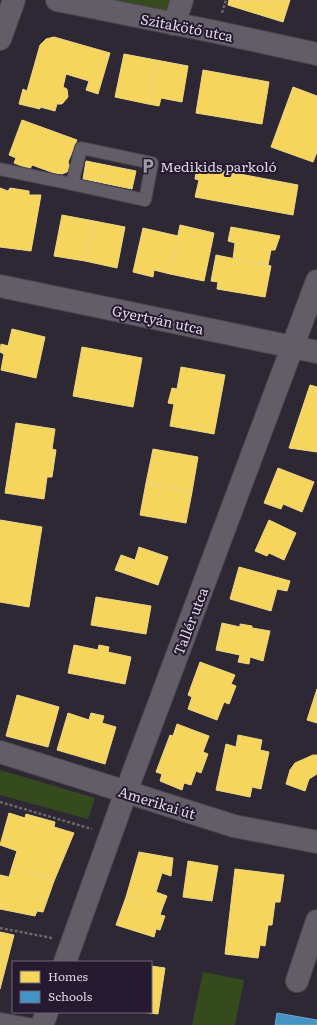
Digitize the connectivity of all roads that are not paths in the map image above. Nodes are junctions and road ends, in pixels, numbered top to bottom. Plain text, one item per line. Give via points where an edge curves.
1 (14, 0) edge
2 (57, 0) edge
3 (182, 0) edge
4 (174, 24) junction
5 (0, 39) edge
6 (317, 54) edge
7 (0, 169) edge
8 (72, 184) junction
9 (317, 281) edge
10 (0, 286) edge
11 (293, 347) junction
12 (317, 352) edge
13 (0, 752) edge
14 (126, 792) junction
15 (317, 842) edge
16 (317, 921) edge
17 (65, 961) edge
18 (297, 981) dead end
19 (47, 1013) edge
20 (0, 1019) edge
21 (33, 1025) edge
22 (42, 1025) edge

1 - 5 street
2 - 4 street, Szitakötő utca
3 - 4 street
4 - 6 street, Szitakötő utca
7 - 8 lane
8 - 8 lane via 81,148 152,163 145,200
9 - 11 street, Tallér utca
10 - 11 street, Gyertyán utca
11 - 12 street, Gyertyán utca
11 - 14 street, Tallér utca
13 - 14 street, Amerikai út
14 - 15 street, Amerikai út via 234,826
14 - 17 street, Tallér utca
16 - 18 street
19 - 22 street
20 - 21 lane

